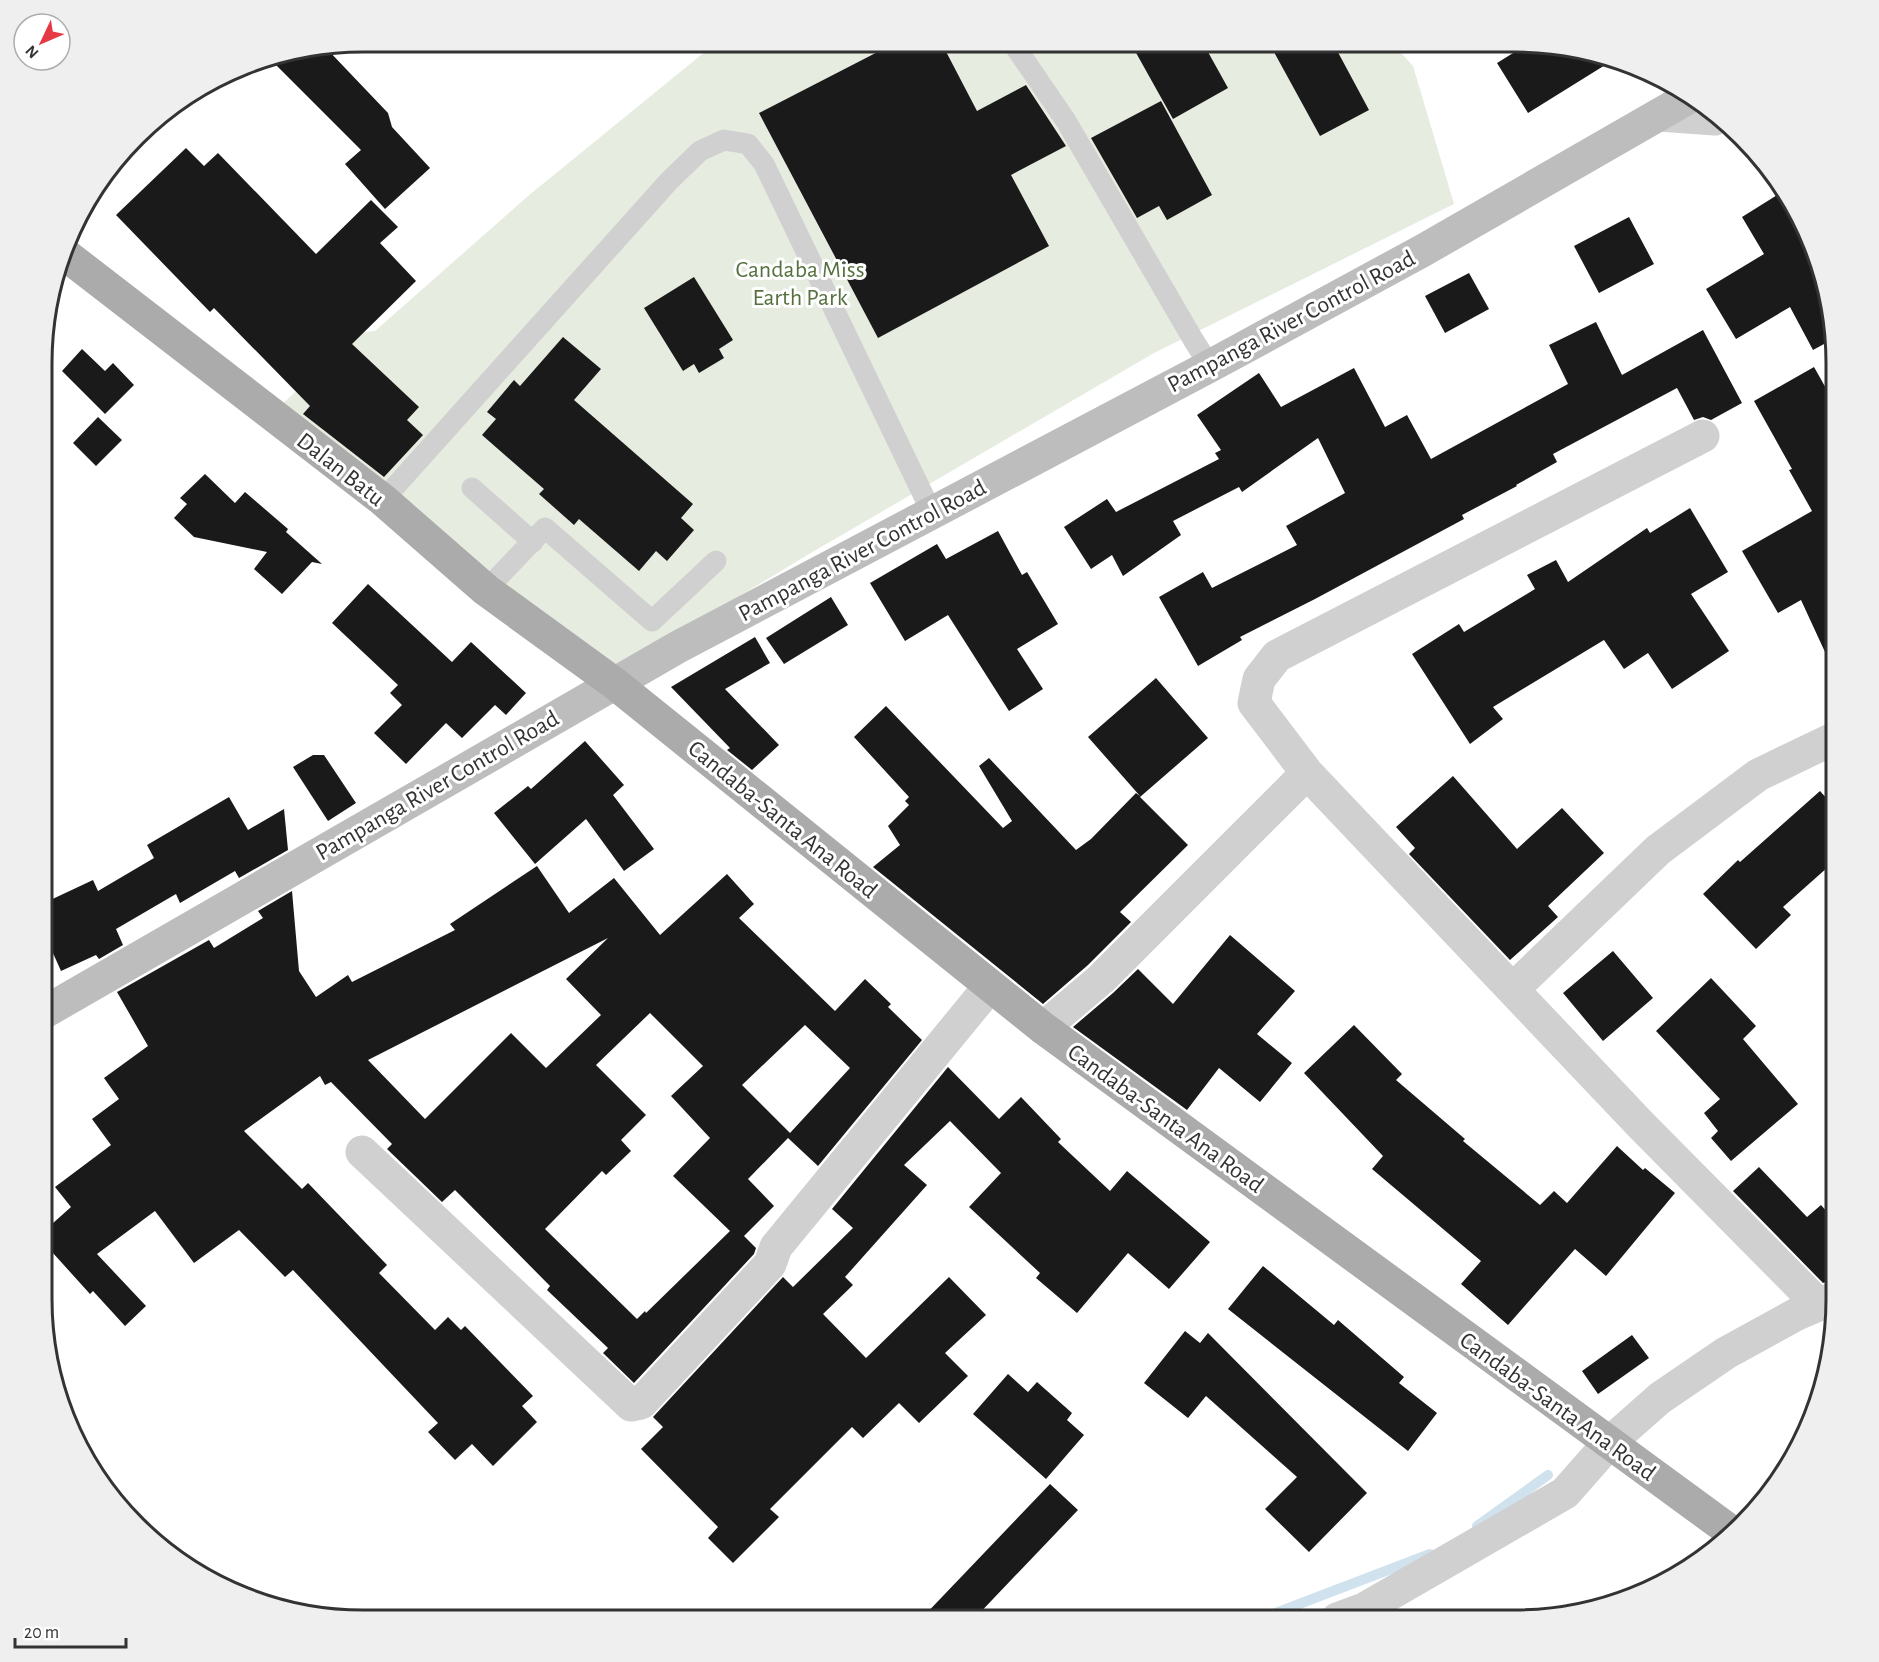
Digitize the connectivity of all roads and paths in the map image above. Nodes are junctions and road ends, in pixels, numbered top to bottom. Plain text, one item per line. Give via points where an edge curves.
1 (1019, 52) edge
2 (1682, 101) edge
3 (1659, 115) junction
4 (1707, 118) edge
5 (71, 259) edge
6 (1210, 366) junction
7 (1704, 436) dead end
8 (472, 488) dead end
9 (382, 500) junction
10 (932, 513) junction
11 (533, 542) junction
12 (716, 561) dead end
13 (486, 590) junction
14 (652, 621) junction
15 (678, 647) junction
16 (614, 683) junction
17 (1826, 742) edge
18 (1307, 772) junction
19 (990, 986) junction
20 (1513, 989) junction
21 (52, 1007) edge
22 (1043, 1028) junction
23 (362, 1152) dead end
24 (1826, 1299) edge
25 (1826, 1302) edge
26 (1609, 1443) junction
27 (1725, 1527) edge
28 (1361, 1610) edge

1 - 6 lane via 1066,121
2 - 3 main road, Pampanga River Control Road
3 - 4 street
3 - 6 main road, Pampanga River Control Road via 1422,251
5 - 9 main road, Dalan Batu
6 - 10 main road, Pampanga River Control Road
7 - 18 street via 1277,656 1259,680 1254,703
8 - 11 lane
9 - 10 lane via 669,181 700,151 724,140 748,144 764,164
9 - 13 main road, Dalan Batu
10 - 15 main road, Pampanga River Control Road
11 - 13 lane
11 - 14 lane via 545,528
12 - 14 lane
13 - 16 main road, Dalan Batu
14 - 15 lane
15 - 16 main road, Pampanga River Control Road
16 - 19 main road, Candaba-Santa Ana Road
16 - 21 main road, Pampanga River Control Road
17 - 20 street via 1758,775 1658,850
18 - 20 street
18 - 22 street via 1101,979
19 - 22 main road, Candaba-Santa Ana Road
19 - 23 street via 776,1247 770,1264 641,1403 631,1405
20 - 24 street via 1641,1125
22 - 26 main road, Candaba-Santa Ana Road
25 - 26 street via 1726,1353 1660,1398
26 - 27 main road, Candaba-Santa Ana Road
26 - 28 street via 1565,1493

